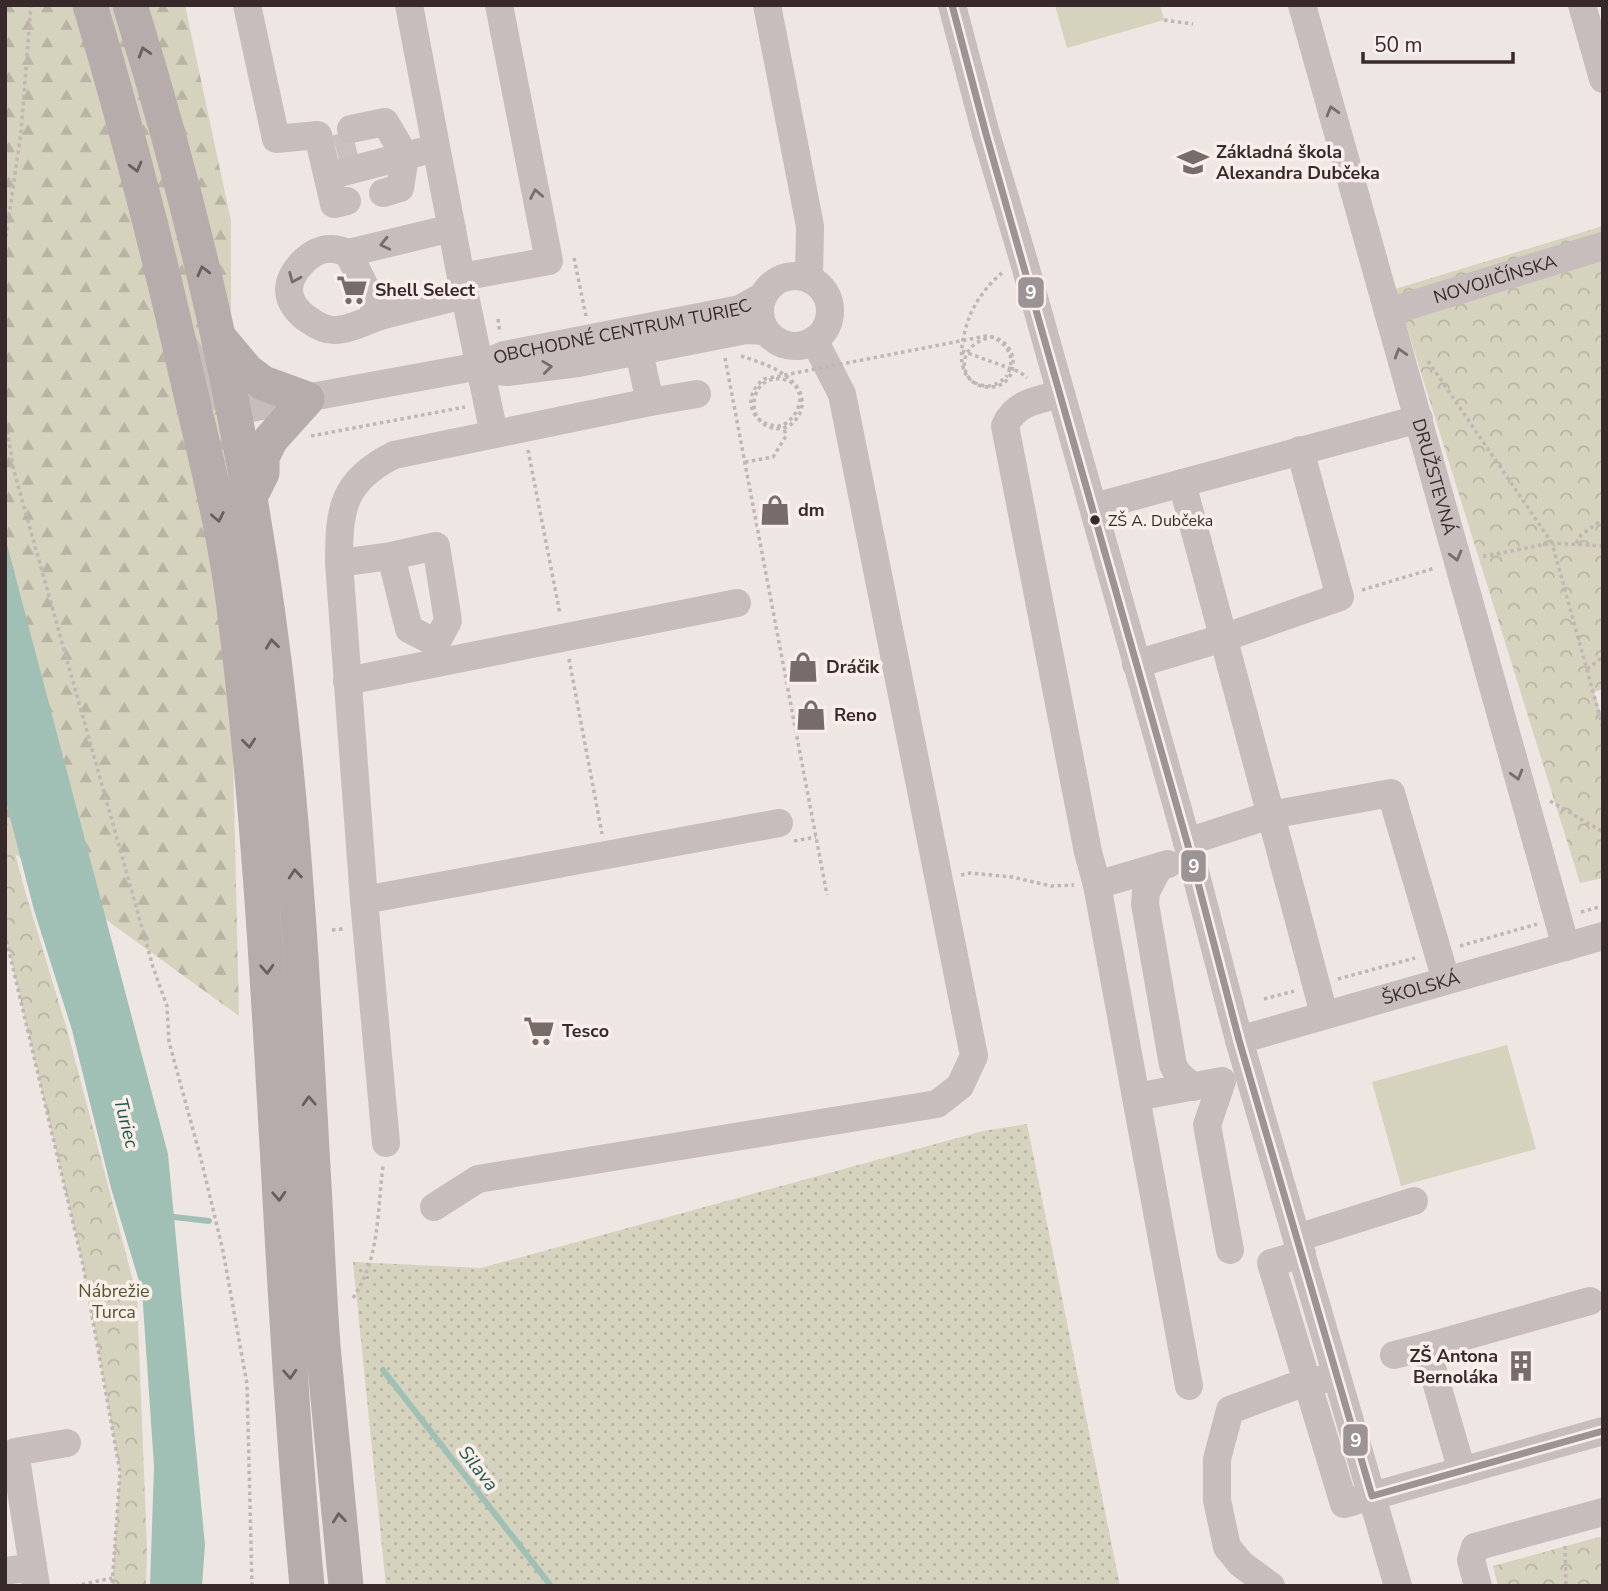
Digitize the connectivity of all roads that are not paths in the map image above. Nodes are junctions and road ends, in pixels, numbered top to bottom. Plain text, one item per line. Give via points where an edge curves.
1 (130, 5) edge
2 (247, 5) edge
3 (409, 5) edge
4 (499, 5) edge
5 (767, 5) edge
6 (952, 5) edge
7 (1302, 5) edge
8 (1582, 5) edge
9 (91, 10) edge
10 (1603, 79) edge
11 (437, 148) junction
12 (400, 154) junction
13 (342, 164) junction
14 (452, 228) junction
15 (1603, 246) edge
16 (348, 253) junction
17 (809, 279) junction
18 (463, 286) junction
19 (763, 296) junction
20 (1388, 312) junction
21 (380, 316) junction
22 (766, 331) junction
23 (178, 337) junction
24 (219, 338) junction
25 (636, 340) junction
26 (814, 340) junction
27 (480, 366) junction
28 (696, 394) dead end
29 (1053, 396) junction
30 (307, 399) junction
31 (650, 402) junction
32 (235, 411) junction
33 (1419, 419) junction
34 (494, 434) junction
35 (204, 450) junction
36 (1300, 450) junction
37 (1182, 483) junction
38 (249, 497) junction
39 (1094, 507) junction
40 (406, 553) junction
41 (339, 563) junction
42 (737, 603) dead end
43 (1223, 638) junction
44 (438, 652) junction
45 (1136, 664) junction
46 (347, 681) junction
47 (1270, 815) junction
48 (779, 823) dead end
49 (1189, 849) junction
50 (1159, 867) junction
51 (1097, 885) junction
52 (364, 900) junction
53 (1603, 936) edge
54 (1566, 947) junction
55 (1446, 981) junction
56 (1324, 1014) junction
57 (1239, 1040) junction
58 (1249, 1072) junction
59 (1222, 1081) junction
60 (1193, 1087) junction
61 (1136, 1097) junction
62 (386, 1143) road end
63 (1414, 1202) dead end
64 (434, 1207) dead end
65 (1299, 1246) junction
66 (1230, 1250) dead end
67 (1590, 1301) dead end
68 (1426, 1347) junction
69 (1394, 1354) dead end
70 (1337, 1376) junction
71 (1308, 1384) junction
72 (1189, 1386) dead end
73 (1603, 1431) edge
74 (67, 1443) dead end
75 (1462, 1471) junction
76 (1372, 1496) junction
77 (13, 1497) edge
78 (1603, 1512) edge
79 (5, 1571) edge
80 (35, 1576) edge
81 (307, 1586) edge
82 (346, 1586) edge
83 (1271, 1586) edge
84 (1398, 1586) edge
85 (1478, 1586) edge

24 -> 1 main road via 181,182
2 - 13 street via 276,139
3 - 11 street
18 -> 4 street via 549,261
5 - 17 street via 810,226
6 - 29 street
20 -> 7 street, DRUŽSTEVNÁ
8 - 10 street
9 -> 23 main road
11 - 12 street
11 - 14 street
12 - 13 street
12 - 13 street via 385,122
12 - 13 street via 400,188
14 -> 16 street
14 - 18 street
15 - 20 street, NOVOJIČÍNSKA
16 - 21 street
16 -> 21 street via 331,248 308,258 291,280 293,304 303,317 331,330
17 - 19 street via 783,278
17 - 26 street via 824,290 830,308 826,326
18 - 21 street
18 - 27 street
19 - 22 street via 760,314
19 - 25 street, OBCHODNÉ CENTRUM TURIEC via 740,309
33 -> 20 street, DRUŽSTEVNÁ
22 - 25 street, OBCHODNÉ CENTRUM TURIEC
22 - 26 street via 788,345
23 - 32 street via 212,387
23 - 35 main road
24 - 30 main road via 263,383
24 - 32 main road
25 - 27 street, OBCHODNÉ CENTRUM TURIEC via 504,355
25 - 31 street
26 - 64 street via 842,394 974,1056 960,1086 937,1104 478,1179
27 - 30 street, OBCHODNÉ CENTRUM TURIEC
27 - 34 street
28 - 31 street
29 - 39 street
29 - 51 street via 1018,407 1005,426
30 - 32 street, OBCHODNÉ CENTRUM TURIEC
30 - 38 main road via 271,439 262,457 262,473
31 - 34 street
32 - 35 street
32 - 38 main road
33 - 36 street
33 -> 54 street, DRUŽSTEVNÁ
34 - 41 street via 394,455 365,473 348,495 339,523
35 -> 81 main road via 234,603 264,907 281,1237
36 - 37 street
36 - 43 street via 1340,597
37 - 39 street
37 - 43 street
82 -> 38 main road via 323,1345 299,909 280,712
39 - 45 street
40 - 41 street
40 - 44 street via 409,629
40 - 44 street via 436,546 448,621
41 - 46 street
42 - 44 street
43 - 45 street
43 - 47 street
44 - 46 street
45 - 49 street
46 - 52 street
47 - 49 street
47 - 55 street via 1391,793
47 - 56 street
48 - 52 street
49 - 50 street
49 - 57 street
50 - 51 street
50 - 60 street via 1145,904 1173,1065
51 - 61 street
52 - 62 street
53 - 54 street, ŠKOLSKÁ
54 - 55 street, ŠKOLSKÁ
55 - 56 street, ŠKOLSKÁ
56 - 57 street, ŠKOLSKÁ
57 - 58 street
58 - 59 street
58 - 65 street
59 - 60 street
59 - 66 street via 1207,1125
60 - 61 street
61 - 72 street
63 - 65 street
65 - 70 street
65 - 71 street via 1271,1263
67 - 68 street
68 - 69 street
68 - 75 street
70 - 71 street
70 - 76 street
71 - 76 street via 1344,1504
71 - 83 street via 1230,1410 1217,1459 1217,1500 1227,1547
73 - 75 street
74 - 77 street via 15,1452
75 - 76 street
76 - 84 street
77 - 80 street
78 - 85 street via 1475,1547 1471,1560
79 - 80 street

